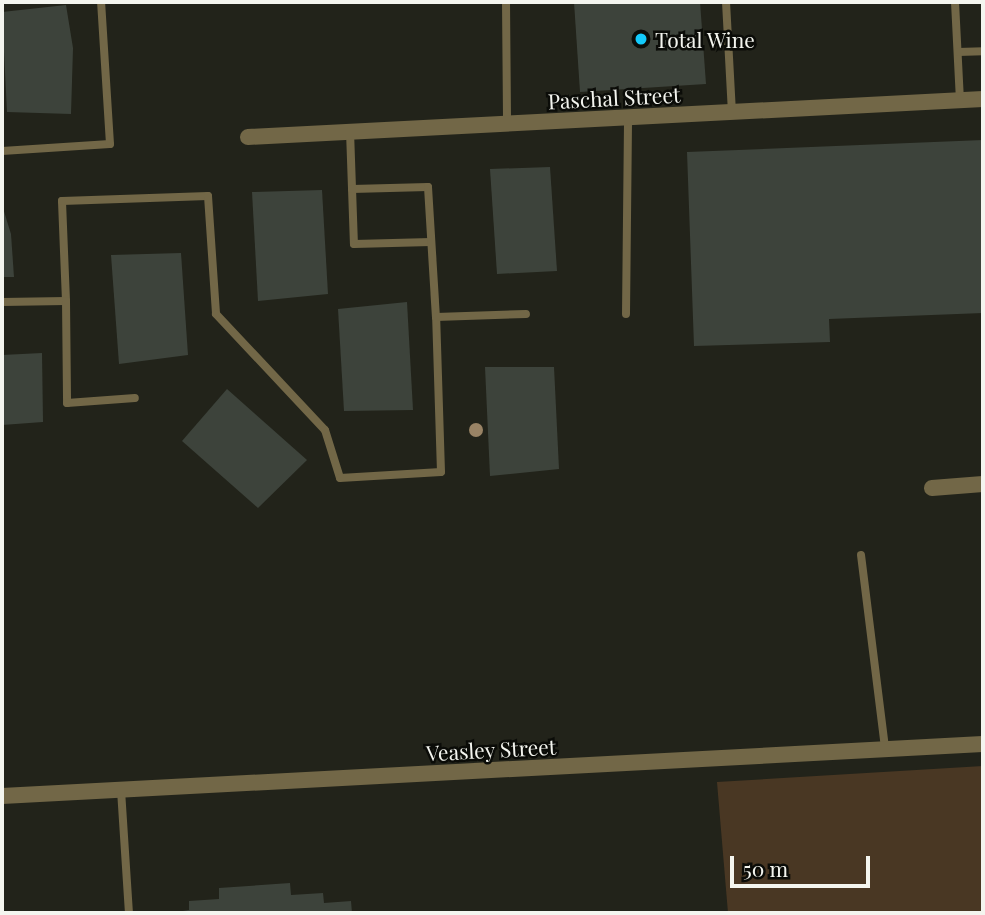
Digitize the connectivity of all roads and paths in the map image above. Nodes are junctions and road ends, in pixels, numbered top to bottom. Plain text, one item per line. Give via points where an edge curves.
1 (101, 2) edge
2 (506, 2) edge
3 (726, 2) edge
4 (955, 2) edge
5 (983, 51) edge
6 (958, 52) junction
7 (983, 99) edge
8 (960, 100) junction
9 (732, 112) junction
10 (628, 117) junction
11 (507, 123) junction
12 (350, 131) junction
13 (248, 137) dead end
14 (2, 151) edge
15 (352, 189) junction
16 (431, 242) junction
17 (65, 301) junction
18 (2, 302) edge
19 (526, 314) dead end
20 (626, 314) dead end
21 (436, 317) junction
22 (135, 398) dead end
23 (983, 484) edge
24 (932, 488) dead end
25 (861, 555) dead end
26 (983, 744) edge
27 (885, 749) junction
28 (121, 790) junction
29 (2, 796) edge
30 (129, 913) edge

1 - 14 lane via 110,144
2 - 11 lane
3 - 9 lane
4 - 6 lane
5 - 6 lane
6 - 8 lane
7 - 8 street, Paschal Street
8 - 9 street, Paschal Street
9 - 10 street, Paschal Street
10 - 11 street, Paschal Street
10 - 20 lane
11 - 12 street, Paschal Street
12 - 13 street, Paschal Street
12 - 15 lane
15 - 16 lane via 428,187
15 - 16 lane via 354,244
16 - 21 lane
17 - 18 lane
17 - 21 lane via 62,201 208,196 216,314 325,430 340,478 441,472
17 - 22 lane via 67,403
19 - 21 lane
23 - 24 street
25 - 27 lane
26 - 27 street, Veasley Street
27 - 28 street, Veasley Street
28 - 29 street, Veasley Street
28 - 30 lane

